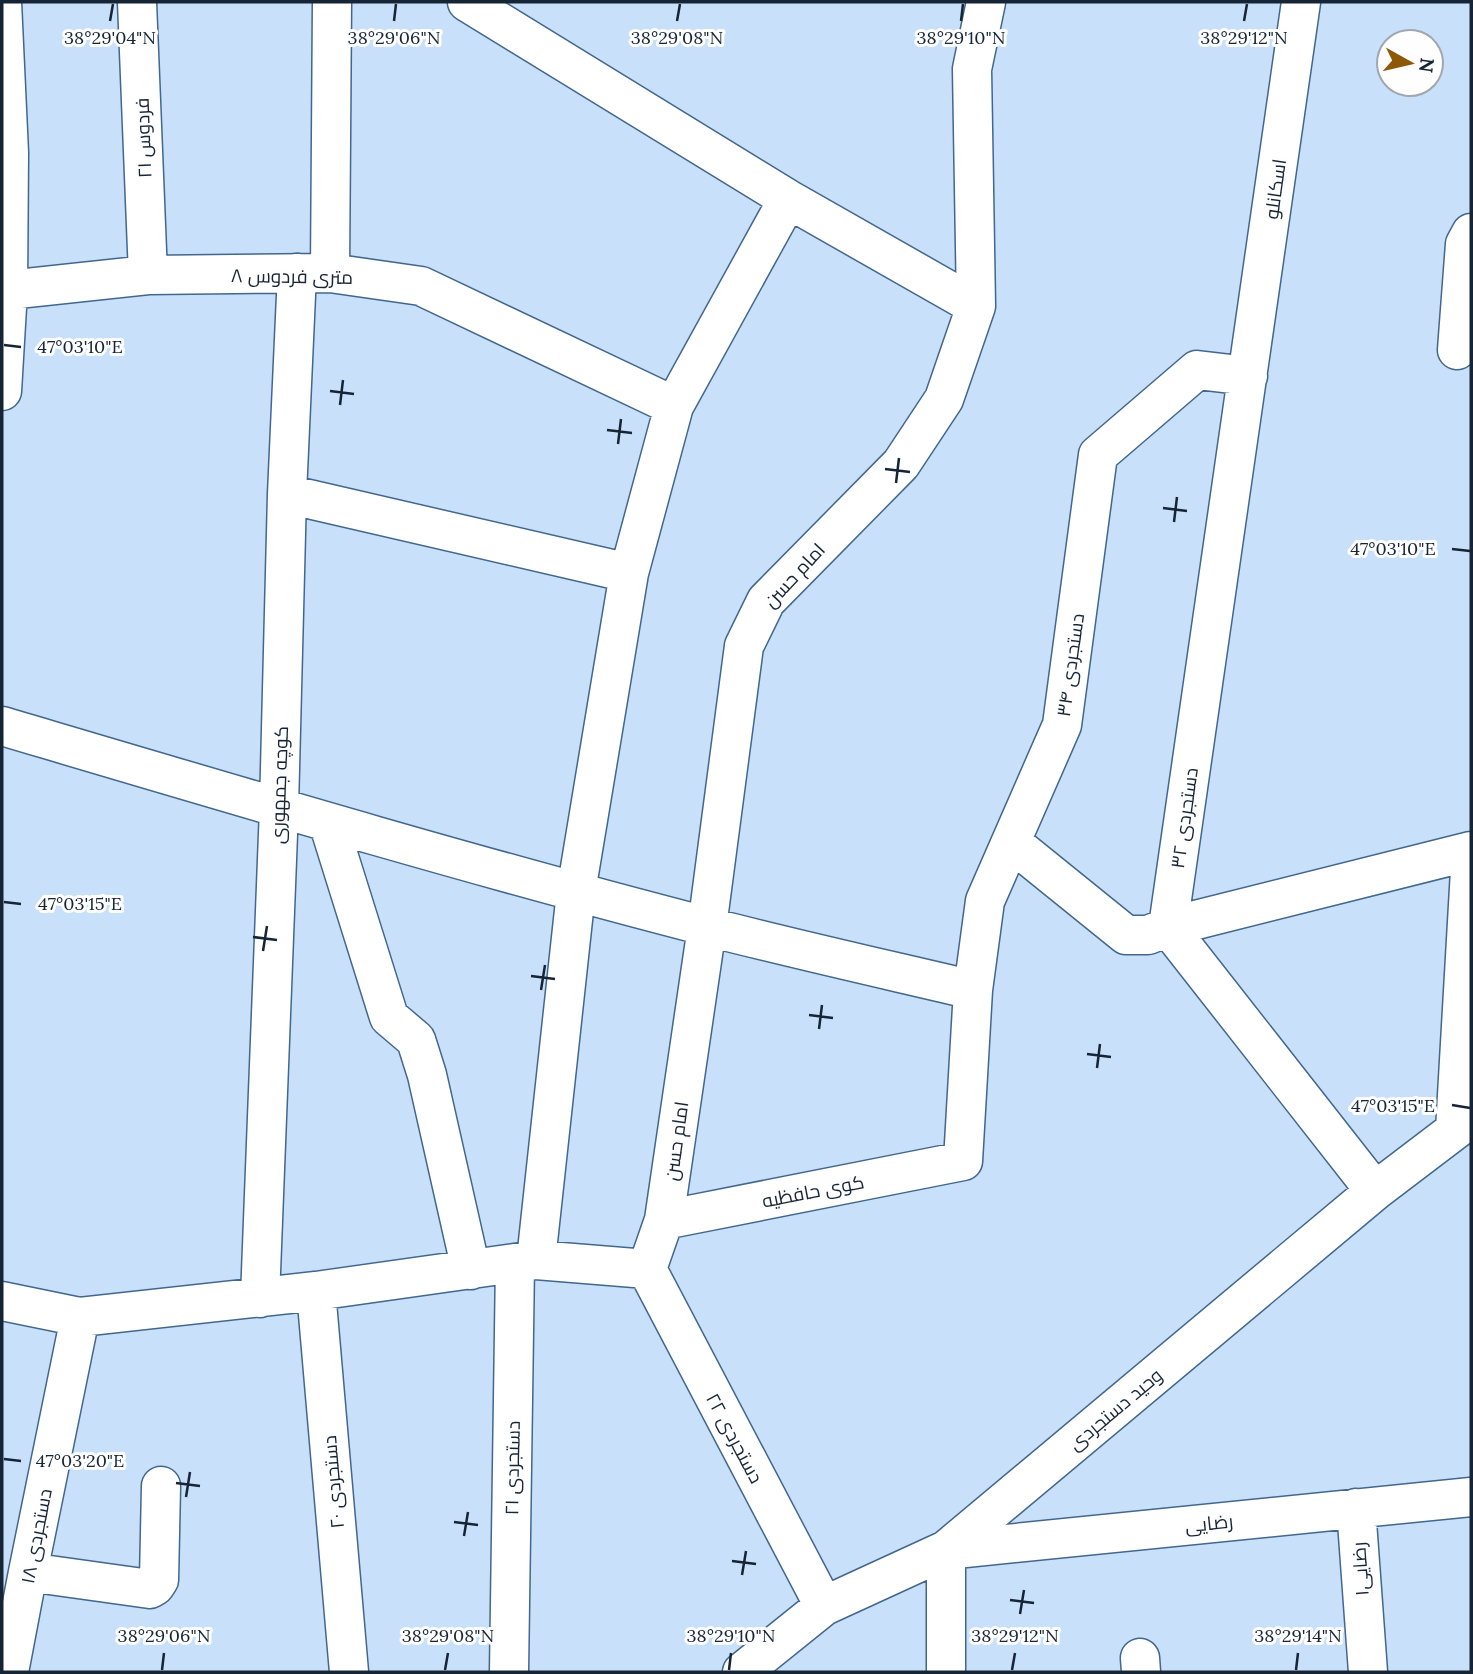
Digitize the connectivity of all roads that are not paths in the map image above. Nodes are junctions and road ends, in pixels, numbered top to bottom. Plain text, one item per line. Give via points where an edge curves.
1 (2, 2) edge
2 (137, 2) edge
3 (332, 2) edge
4 (467, 2) edge
5 (986, 2) edge
6 (1301, 2) edge
7 (5, 153) edge
8 (788, 199) junction
9 (1471, 233) edge
10 (314, 273) junction
11 (148, 275) junction
12 (8, 290) junction
13 (976, 306) junction
14 (1457, 350) dead end
15 (1248, 376) junction
16 (2, 391) edge
17 (674, 406) junction
18 (287, 494) junction
19 (629, 573) junction
20 (2, 726) edge
21 (279, 808) junction
22 (328, 822) junction
23 (1010, 842) junction
24 (1471, 852) edge
25 (576, 892) junction
26 (707, 927) junction
27 (1168, 927) junction
28 (973, 990) junction
29 (1463, 1124) edge
30 (962, 1161) joint
31 (1375, 1191) junction
32 (664, 1220) junction
33 (526, 1262) junction
34 (471, 1269) junction
35 (647, 1269) junction
36 (316, 1292) junction
37 (260, 1298) junction
38 (2, 1301) edge
39 (80, 1317) junction
40 (161, 1486) dead end
41 (1471, 1497) edge
42 (1356, 1508) junction
43 (946, 1550) junction
44 (28, 1572) junction
45 (824, 1606) junction
46 (9, 1672) edge
47 (349, 1672) edge
48 (509, 1672) edge
49 (742, 1672) edge
50 (946, 1672) edge
51 (1368, 1672) edge

1 - 7 street
2 - 11 street, فردوس ۲۱
3 - 10 street, کوچه جمهوری
4 - 8 street
5 - 13 street, امام حسن via 972,69
6 - 15 street, اسکانلو
7 - 12 street
8 - 13 street
8 - 17 street
9 - 14 street via 1465,244
10 - 11 street, ۸ متری فردوس
10 - 17 street, ۸ متری فردوس via 421,286
10 - 18 street, کوچه جمهوری
11 - 12 street, ۸ متری فردوس
12 - 16 street
13 - 26 street, امام حسن via 944,398 901,464 766,600 744,646
15 - 23 street, دستجردی ۳۴ via 1197,370 1098,455 1062,725
15 - 27 street, دستجردی ۳۲
17 - 19 street
18 - 19 street
18 - 21 street, کوچه جمهوری
19 - 25 street
20 - 21 street
21 - 22 street
21 - 37 street, کوچه جمهوری
22 - 25 street
22 - 34 street via 389,1017 416,1040
23 - 27 street via 1126,935 1148,935
23 - 28 street, دستجردی ۳۴ via 985,901
24 - 27 street
24 - 29 street
25 - 26 street
25 - 33 street
26 - 28 street
26 - 32 street, امام حسن
27 - 31 street
28 - 30 street, دستجردی ۳۴
29 - 31 street, وحید دستجردی
30 - 32 street, کوی حافظیه
31 - 43 street, وحید دستجردی
32 - 35 street, امام حسن
33 - 34 street
33 - 35 street
33 - 48 street, دستجردی ۲۱
34 - 36 street
35 - 45 street, دستجردی ۲۲
36 - 37 street
36 - 47 street, دستجردی ۲۰
37 - 39 street
38 - 39 street
39 - 44 street, دستجردی ۱۸
40 - 44 street via 159,1580 155,1586 150,1589
41 - 42 street, رضایی
42 - 43 street, رضایی
42 - 51 street, رضایی۱
43 - 45 street, وحید دستجردی
43 - 50 street
44 - 46 street, دستجردی ۱۸
45 - 49 street, وحید دستجردی

